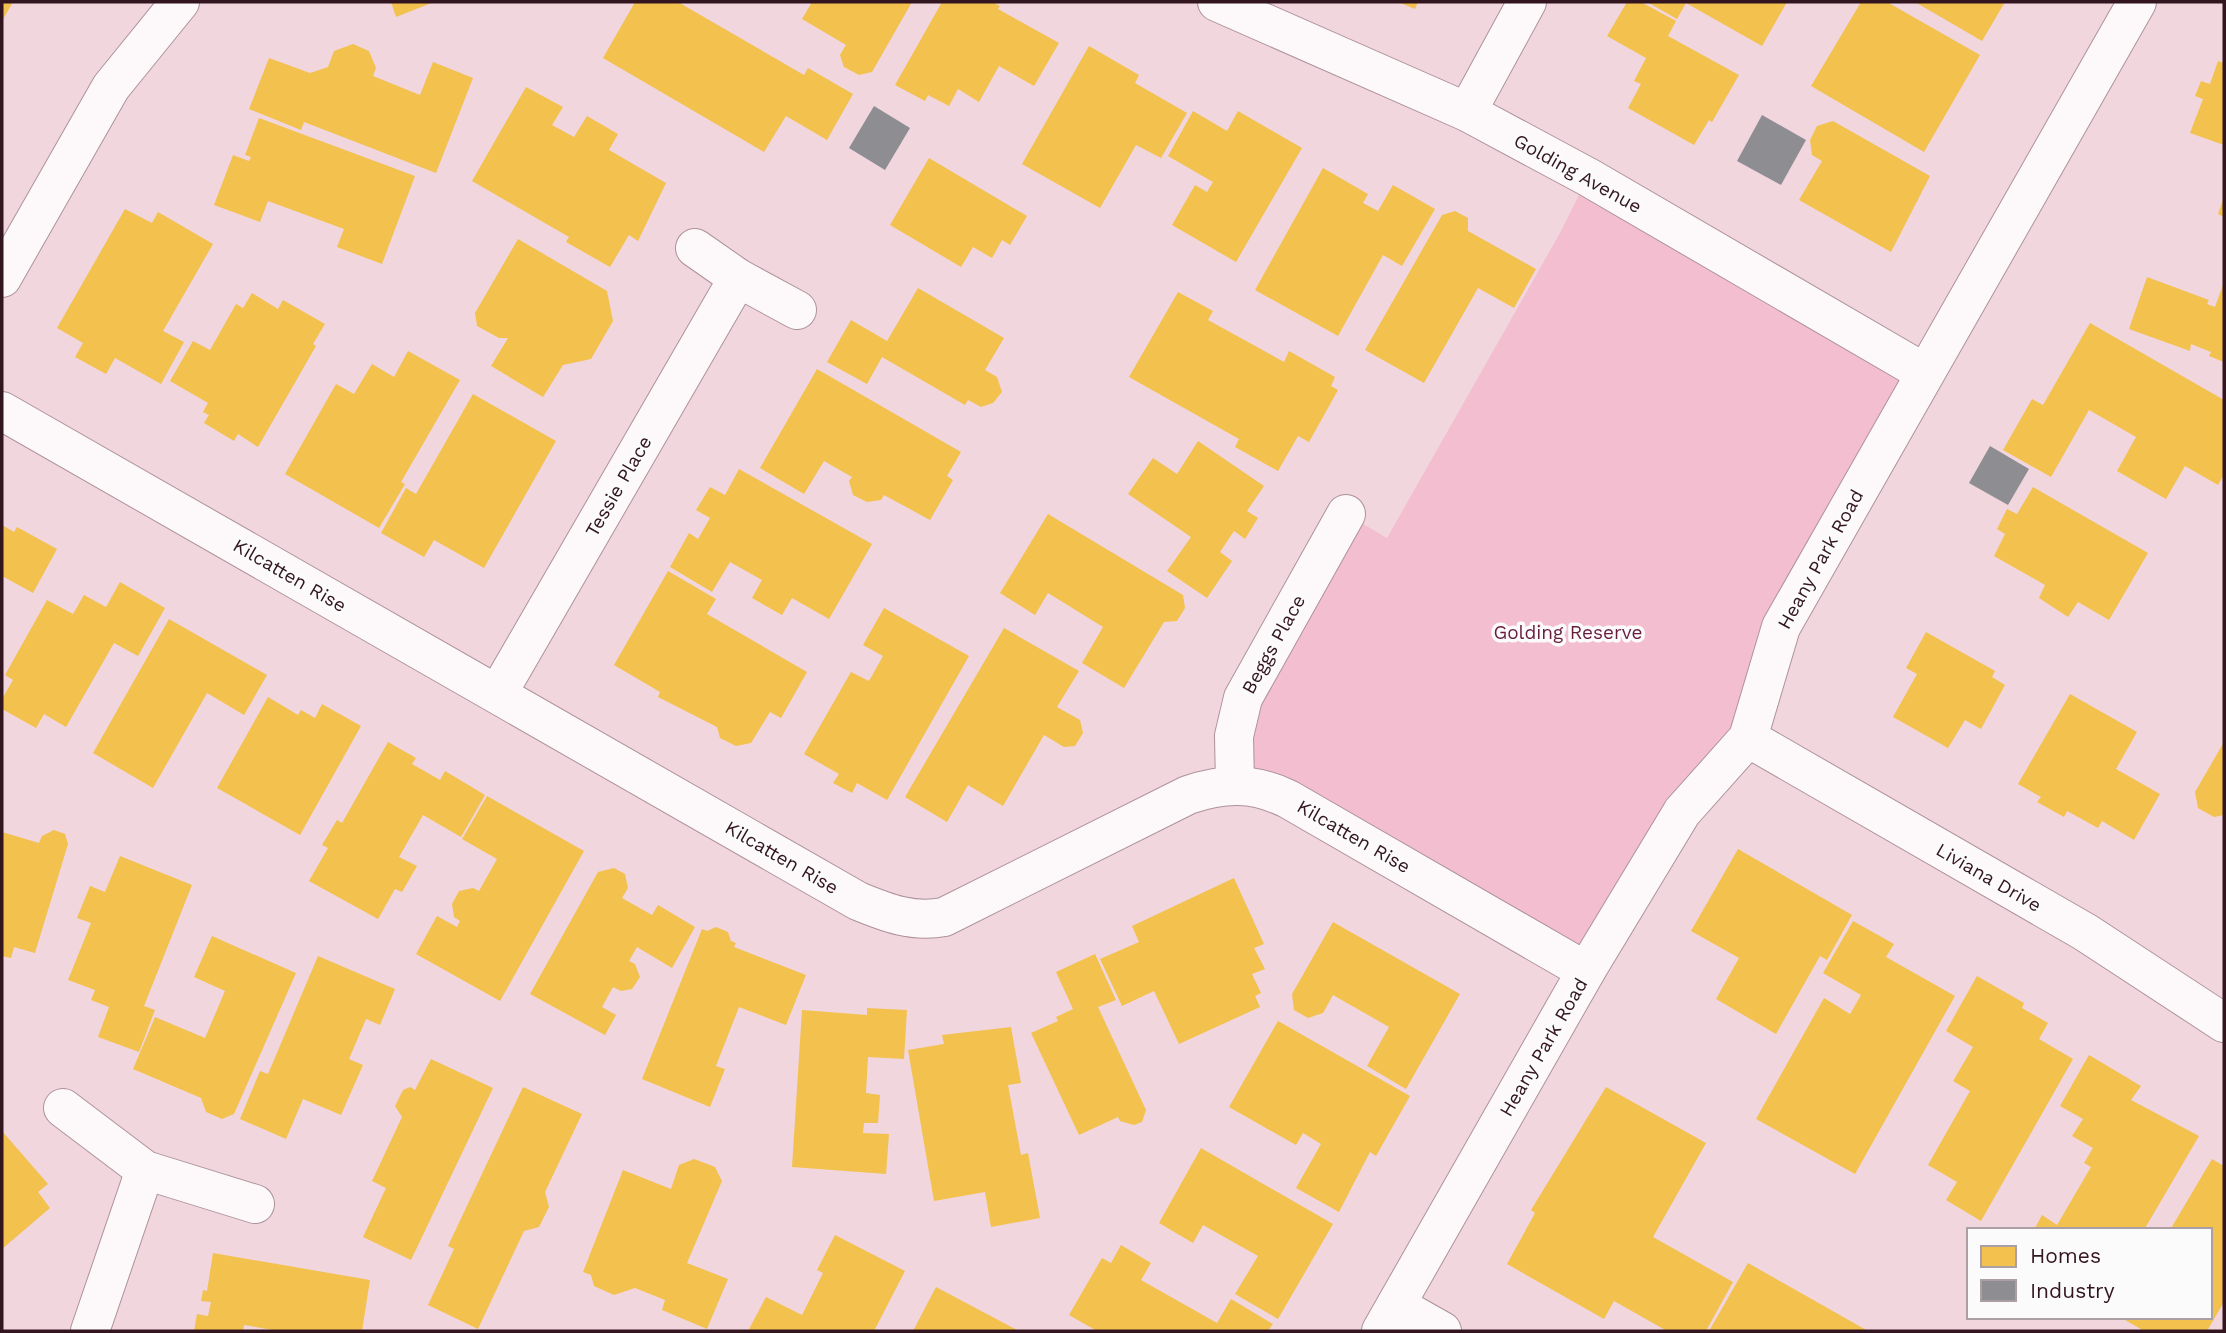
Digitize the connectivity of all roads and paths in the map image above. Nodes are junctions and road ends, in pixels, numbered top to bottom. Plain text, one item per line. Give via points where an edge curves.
1 (180, 2) edge
2 (1217, 2) edge
3 (1527, 2) edge
4 (2137, 2) edge
5 (1466, 112) junction
6 (695, 248) dead end
7 (2, 278) edge
8 (738, 278) junction
9 (797, 310) dead end
10 (1925, 373) junction
11 (2, 411) edge
12 (1346, 514) dead end
13 (498, 693) junction
14 (1748, 738) junction
15 (1235, 785) junction
16 (1586, 971) junction
17 (2224, 1023) edge
18 (63, 1108) dead end
19 (145, 1170) junction
20 (255, 1204) dead end
21 (1389, 1318) edge
22 (90, 1331) edge
23 (1441, 1331) edge

1 - 7 street via 111,87
2 - 5 street, Golding Avenue
3 - 5 street
4 - 10 street, Heany Park Road
5 - 10 street, Golding Avenue via 1588,177
6 - 8 street
8 - 9 street
8 - 13 street, Tessie Place
10 - 14 street, Heany Park Road via 1781,627
11 - 13 street, Kilcatten Rise
12 - 15 street, Beggs Place via 1243,698 1234,736
13 - 15 street, Kilcatten Rise via 858,901 924,921 965,908 1188,795
14 - 16 street, Heany Park Road via 1682,813
14 - 17 street, Liviana Drive via 2085,932
15 - 16 street, Kilcatten Rise via 1259,787 1288,799
16 - 21 street, Heany Park Road
18 - 19 street
19 - 20 street
19 - 22 street
21 - 23 street

